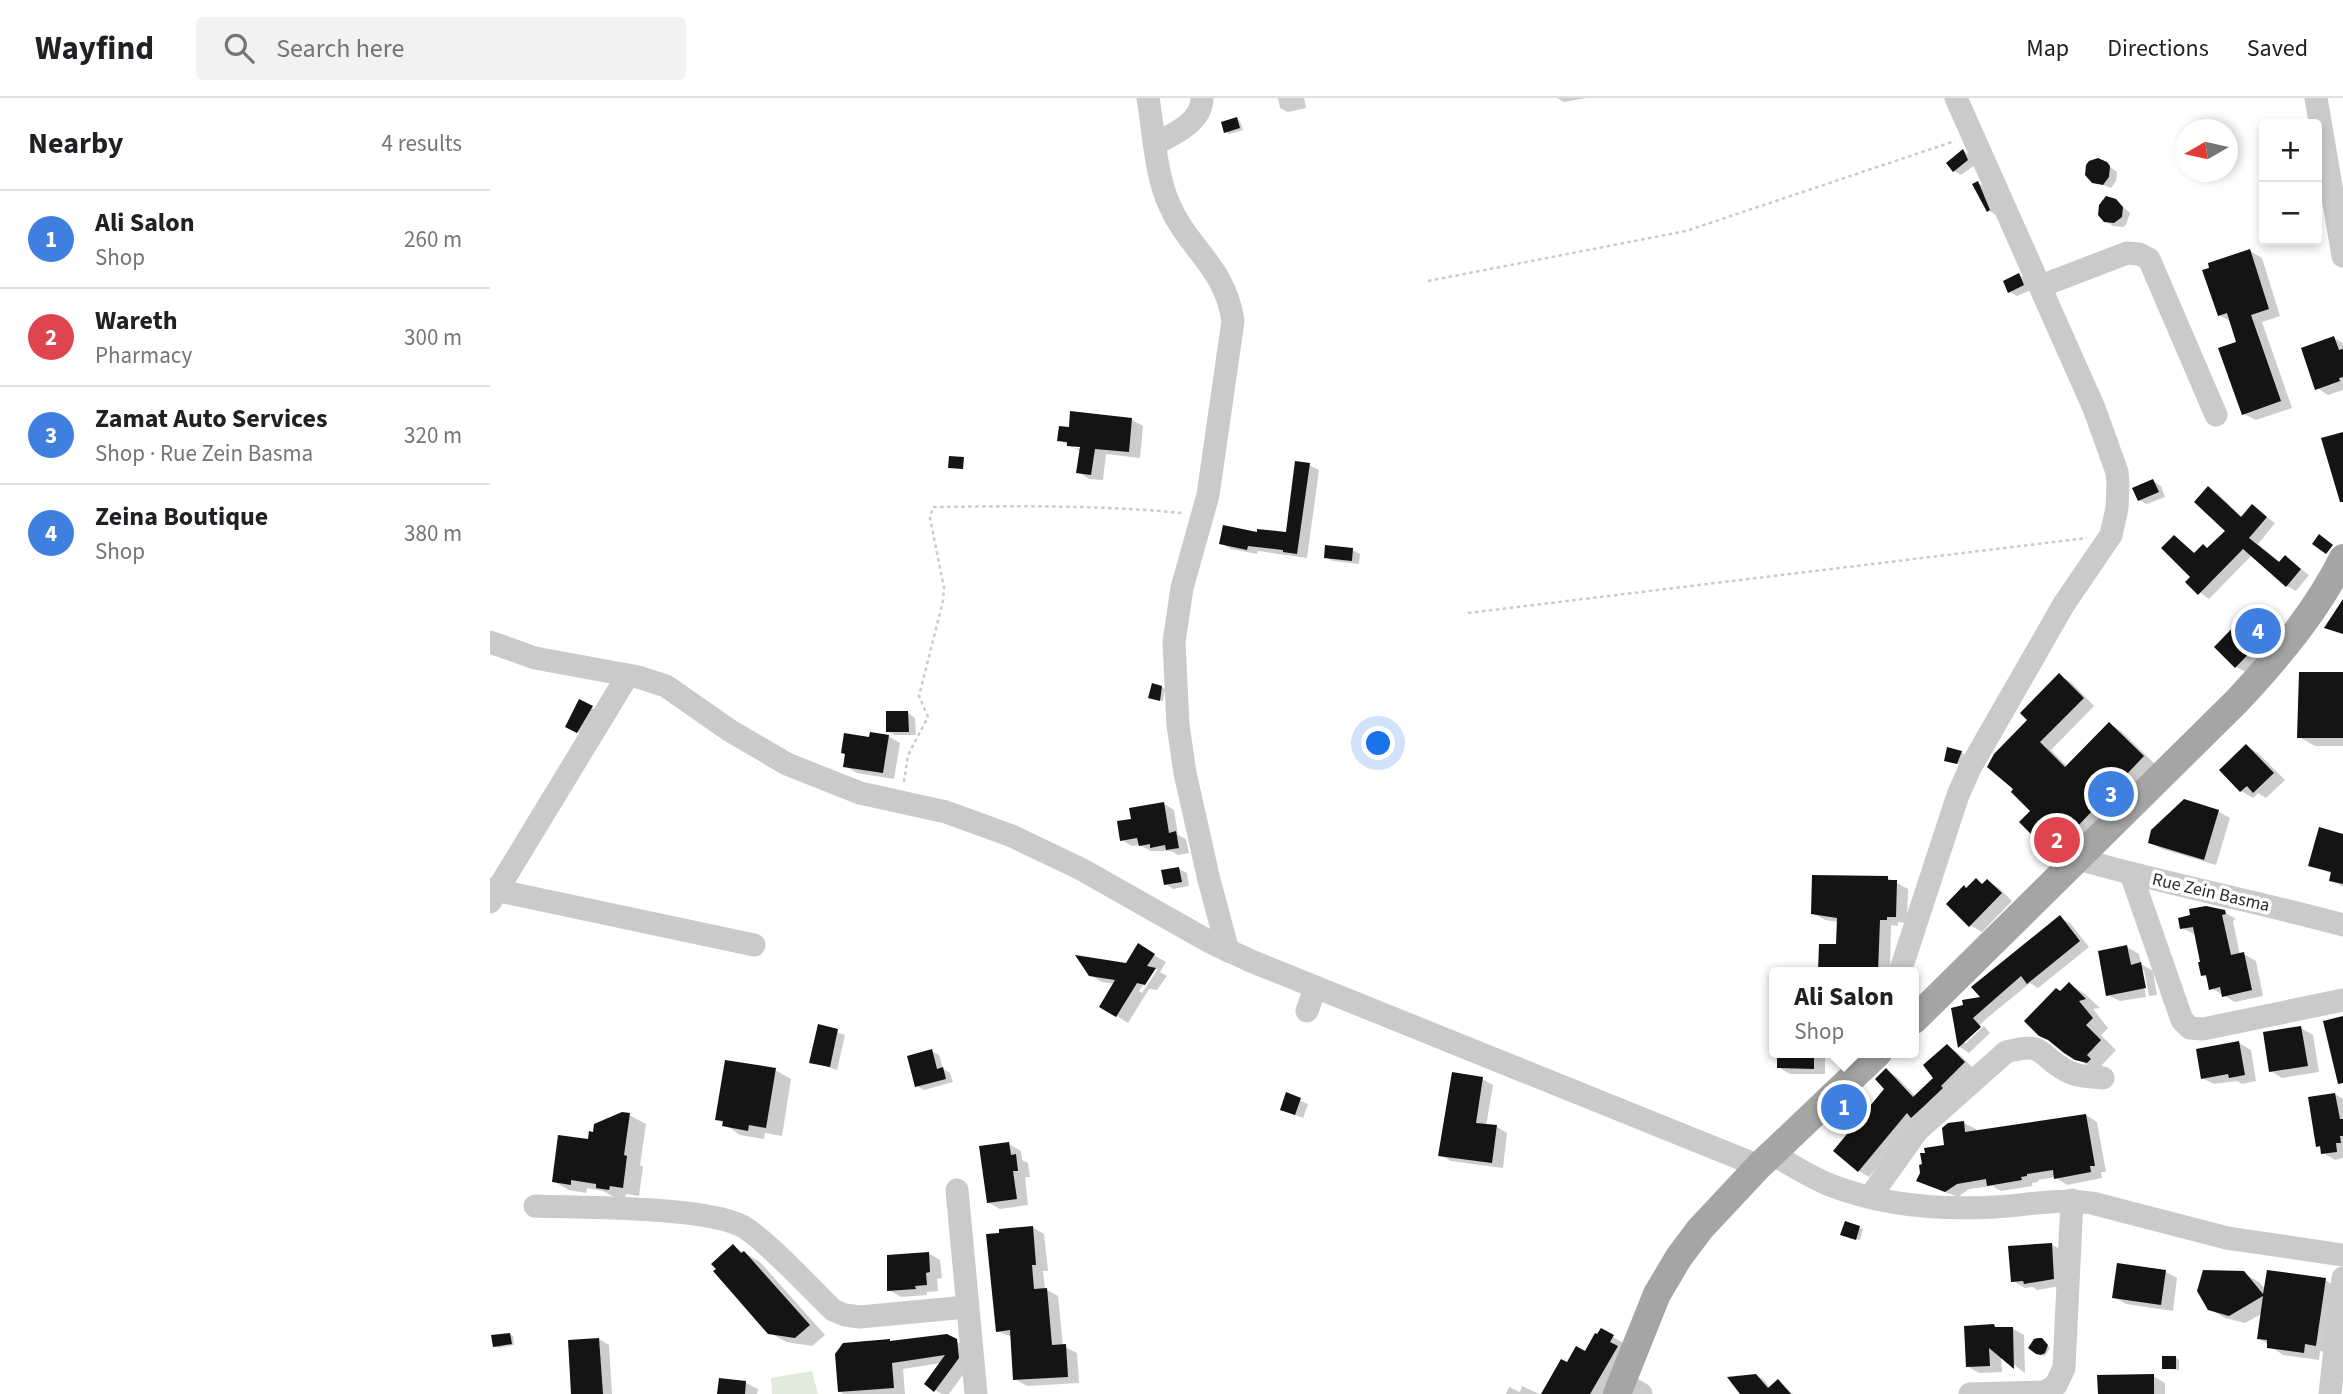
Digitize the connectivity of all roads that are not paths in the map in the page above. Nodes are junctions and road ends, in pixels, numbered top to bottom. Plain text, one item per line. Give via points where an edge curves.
1 (1148, 98) edge
2 (1202, 98) edge
3 (1956, 98) edge
4 (2316, 98) edge
5 (1155, 144) junction
6 (2343, 256) edge
7 (2042, 286) junction
8 (2216, 415) dead end
9 (2343, 558) edge
10 (490, 642) edge
11 (628, 675) junction
12 (2078, 859) junction
13 (2131, 874) junction
14 (492, 894) edge
15 (2343, 925) edge
16 (754, 945) dead end
17 (1228, 951) junction
18 (1902, 967) edge
19 (1315, 988) junction
20 (2343, 1000) edge
21 (1307, 1011) dead end
22 (1919, 1015) edge
23 (1872, 1058) edge
24 (2103, 1078) dead end
25 (1766, 1160) junction
26 (957, 1190) dead end
27 (1870, 1197) junction
28 (2072, 1200) junction
29 (535, 1206) dead end
30 (2343, 1255) edge
31 (2343, 1278) edge
32 (966, 1307) junction
33 (1626, 1390) edge
34 (976, 1394) edge
35 (1970, 1394) edge
36 (2330, 1394) edge

1 - 5 street
2 - 5 street via 1196,117
3 - 7 street
4 - 6 street
5 - 17 street via 1168,204 1215,271 1230,302 1233,321 1210,481 1182,588 1174,642 1185,774
7 - 8 street via 2127,253 2149,260
7 - 18 street via 2117,472 2118,508 2111,535 2064,604 1970,768
9 - 12 main road via 2327,589 2272,663
10 - 11 street via 535,659
11 - 14 street
11 - 17 street via 666,686 729,730 838,786 968,819 1012,836
12 - 13 street, Rue Zein Basma
12 - 22 main road
13 - 15 street, Rue Zein Basma
13 - 20 street via 2170,992 2190,1028
14 - 16 street
17 - 19 street
19 - 21 street
19 - 25 street
23 - 25 main road
24 - 27 street via 2066,1071 2039,1049 2006,1052 1917,1131
25 - 27 street
25 - 33 main road via 1679,1257 1657,1294
26 - 32 street
27 - 28 street via 1944,1207
28 - 30 street via 2227,1238
28 - 35 street via 2064,1368 2056,1385 2045,1392
29 - 32 street via 704,1216 736,1223 758,1238 833,1310 845,1315
31 - 36 street
32 - 34 street

